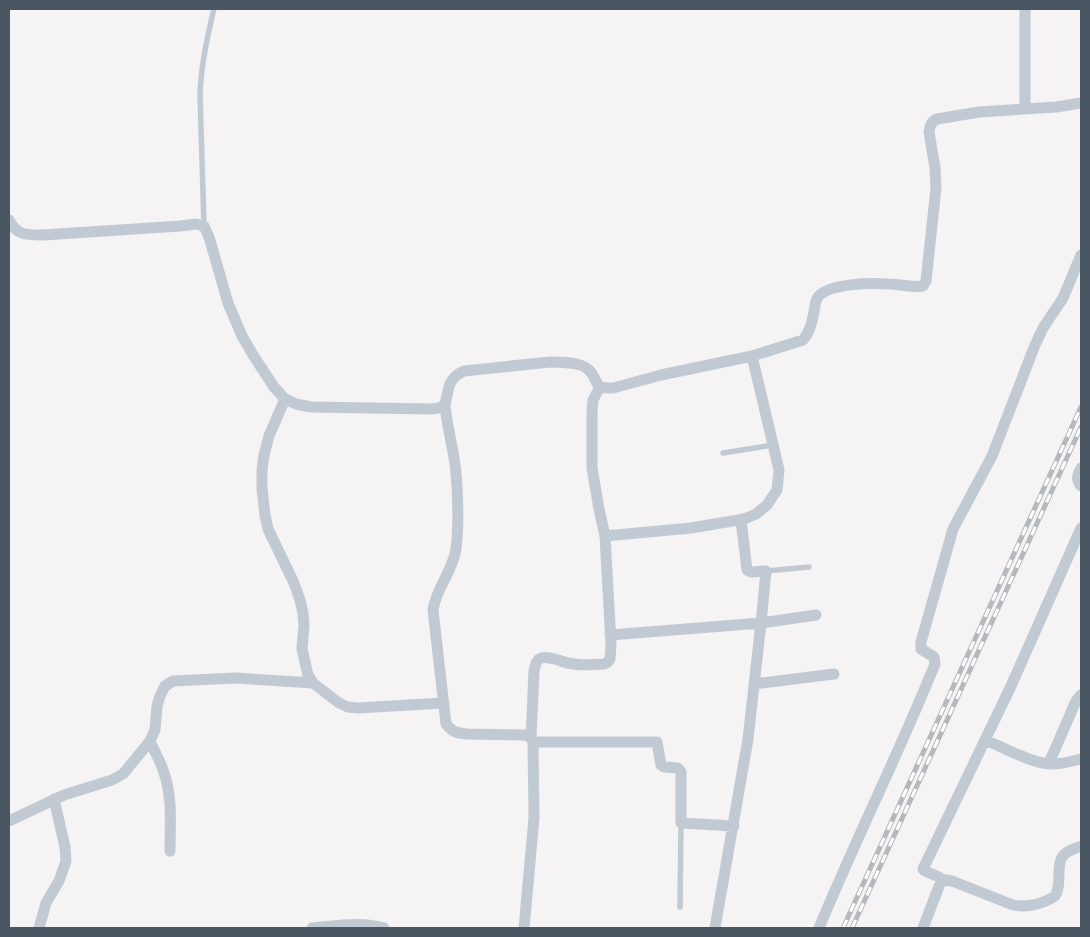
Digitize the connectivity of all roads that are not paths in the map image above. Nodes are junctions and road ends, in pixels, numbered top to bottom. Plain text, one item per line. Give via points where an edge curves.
1 (214, 9) edge
2 (1025, 9) edge
3 (1081, 103) edge
4 (1025, 109) junction
5 (9, 220) edge
6 (204, 226) junction
7 (1081, 255) edge
8 (752, 356) junction
9 (600, 387) junction
10 (285, 399) junction
11 (445, 405) junction
12 (773, 445) junction
13 (723, 453) dead end
14 (1081, 468) edge
15 (1081, 486) edge
16 (741, 520) junction
17 (1081, 528) edge
18 (605, 536) junction
19 (809, 566) dead end
20 (766, 571) junction
21 (816, 615) dead end
22 (761, 623) junction
23 (610, 635) junction
24 (834, 674) dead end
25 (314, 683) junction
26 (754, 684) junction
27 (1081, 695) edge
28 (444, 703) junction
29 (532, 740) junction
30 (985, 740) junction
31 (150, 741) junction
32 (1081, 759) edge
33 (1049, 763) junction
34 (54, 799) junction
35 (9, 821) edge
36 (681, 823) junction
37 (734, 826) junction
38 (1081, 846) edge
39 (170, 852) dead end
40 (940, 879) junction
41 (680, 907) dead end
42 (39, 928) edge
43 (312, 928) edge
44 (384, 928) edge
45 (524, 928) edge
46 (715, 928) edge
47 (819, 928) edge
48 (923, 928) edge

1 - 6 lane via 200,94
2 - 4 street
3 - 4 street
4 - 8 street via 937,119 930,126 936,188 925,284 857,285 827,290 816,300 812,322 803,340
5 - 6 street via 17,232 28,235
6 - 10 street via 242,336
7 - 47 street via 1063,298 1035,344 992,456 953,529 920,642 921,649 934,658 935,664
8 - 9 street via 613,388
8 - 12 street
9 - 11 street via 585,367 564,362 473,369 452,379
9 - 18 street via 592,412 592,468
10 - 11 street via 311,406 431,409
10 - 25 street via 264,455 262,489 268,529 300,600 304,619 303,659
11 - 28 street via 458,503 456,551 433,610
12 - 13 lane
12 - 16 street via 779,470 777,490 767,505
14 - 15 street via 1077,478
16 - 18 street
16 - 20 street via 747,570
17 - 30 street
18 - 23 street
19 - 20 lane
20 - 22 street
21 - 22 street
22 - 23 street
22 - 26 street
23 - 29 street via 608,662 577,664 543,657 536,664
24 - 26 street
25 - 28 street via 348,707
25 - 31 street via 235,678 173,682 165,686 160,696
26 - 37 street
27 - 33 street
28 - 29 street via 446,724 456,733 524,735
29 - 36 street via 657,742 662,767 678,768 681,772
29 - 45 street via 534,818
30 - 33 street
30 - 40 street via 923,868
31 - 34 street via 123,774
31 - 39 street via 168,784
32 - 33 street
34 - 35 street
34 - 42 street via 66,861 46,903
36 - 37 street
36 - 41 lane
37 - 46 street
38 - 40 street via 1061,858 1055,896 1035,904 1013,905
40 - 48 street via 941,884
43 - 44 street via 360,924

